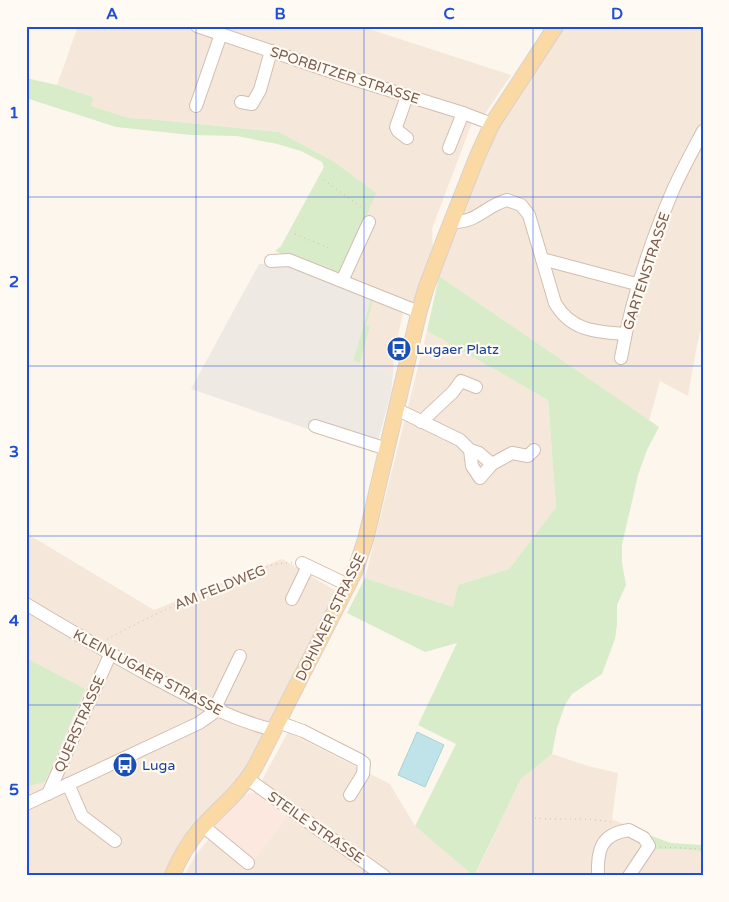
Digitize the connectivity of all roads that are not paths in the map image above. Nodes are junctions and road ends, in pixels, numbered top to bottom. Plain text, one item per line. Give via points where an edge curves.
1 (198, 26) edge
2 (556, 26) edge
3 (221, 34) junction
4 (271, 51) junction
5 (407, 96) junction
6 (241, 102) dead end
7 (196, 106) dead end
8 (463, 112) junction
9 (492, 124) junction
10 (703, 131) edge
11 (407, 138) dead end
12 (449, 148) dead end
13 (520, 194) dead end
14 (507, 200) junction
15 (369, 222) dead end
16 (451, 222) junction
17 (542, 259) junction
18 (271, 261) dead end
19 (342, 282) junction
20 (640, 285) junction
21 (419, 312) junction
22 (626, 334) junction
23 (621, 358) dead end
24 (476, 387) dead end
25 (396, 410) junction
26 (421, 422) junction
27 (315, 426) dead end
28 (387, 449) junction
29 (470, 450) junction
30 (534, 450) dead end
31 (492, 464) junction
32 (348, 585) junction
33 (292, 598) dead end
34 (26, 604) edge
35 (110, 655) junction
36 (240, 656) dead end
37 (215, 710) junction
38 (276, 726) junction
39 (248, 779) junction
40 (68, 784) junction
41 (48, 794) junction
42 (350, 794) dead end
43 (26, 804) edge
44 (203, 826) junction
45 (115, 841) dead end
46 (248, 863) dead end
47 (172, 876) edge
48 (384, 876) edge
49 (598, 876) edge
50 (629, 876) edge

1 - 3 street, SPORBITZER STRASSE
2 - 9 main road, DOHNAER STRASSE
3 - 4 street, SPORBITZER STRASSE
3 - 7 street
4 - 5 street, SPORBITZER STRASSE
4 - 6 street via 260,90 252,104
5 - 8 street, SPORBITZER STRASSE
5 - 11 street via 396,127
8 - 9 street, SPORBITZER STRASSE
8 - 12 street
9 - 16 main road, DOHNAER STRASSE
10 - 20 street, GARTENSTRASSE via 674,188 651,245
13 - 14 street
14 - 16 street via 470,221
14 - 17 street via 521,205 528,215
15 - 19 street
16 - 21 main road, DOHNAER STRASSE
17 - 20 street
17 - 22 street via 555,303 566,318 580,327
18 - 19 street via 288,260
19 - 21 street
20 - 22 street, GARTENSTRASSE
21 - 25 main road, DOHNAER STRASSE
22 - 23 street, GARTENSTRASSE
24 - 26 street via 461,381
25 - 26 street
25 - 28 main road, DOHNAER STRASSE
26 - 29 street via 460,440
27 - 28 street
28 - 32 main road, DOHNAER STRASSE via 360,558
29 - 31 street
29 - 31 street via 472,466 480,478
30 - 31 street via 528,456 512,453
32 - 33 street via 305,565
32 - 38 main road, DOHNAER STRASSE
34 - 35 street, KLEINLUGAER STRASSE
35 - 37 street, KLEINLUGAER STRASSE
35 - 41 street, QUERSTRASSE
36 - 37 street
37 - 38 street, KLEINLUGAER STRASSE via 246,723
37 - 40 street via 199,723
38 - 39 main road, DOHNAER STRASSE
38 - 42 street, KLEINLUGAER STRASSE via 316,738 364,763 363,774
39 - 44 main road, DOHNAER STRASSE
39 - 48 street, STEILE STRASSE
40 - 41 street
40 - 45 street via 82,816
41 - 43 street
44 - 46 street
44 - 47 main road, DOHNAER STRASSE via 188,844
49 - 50 street via 598,853 602,845 607,838 629,830 644,838 649,846

